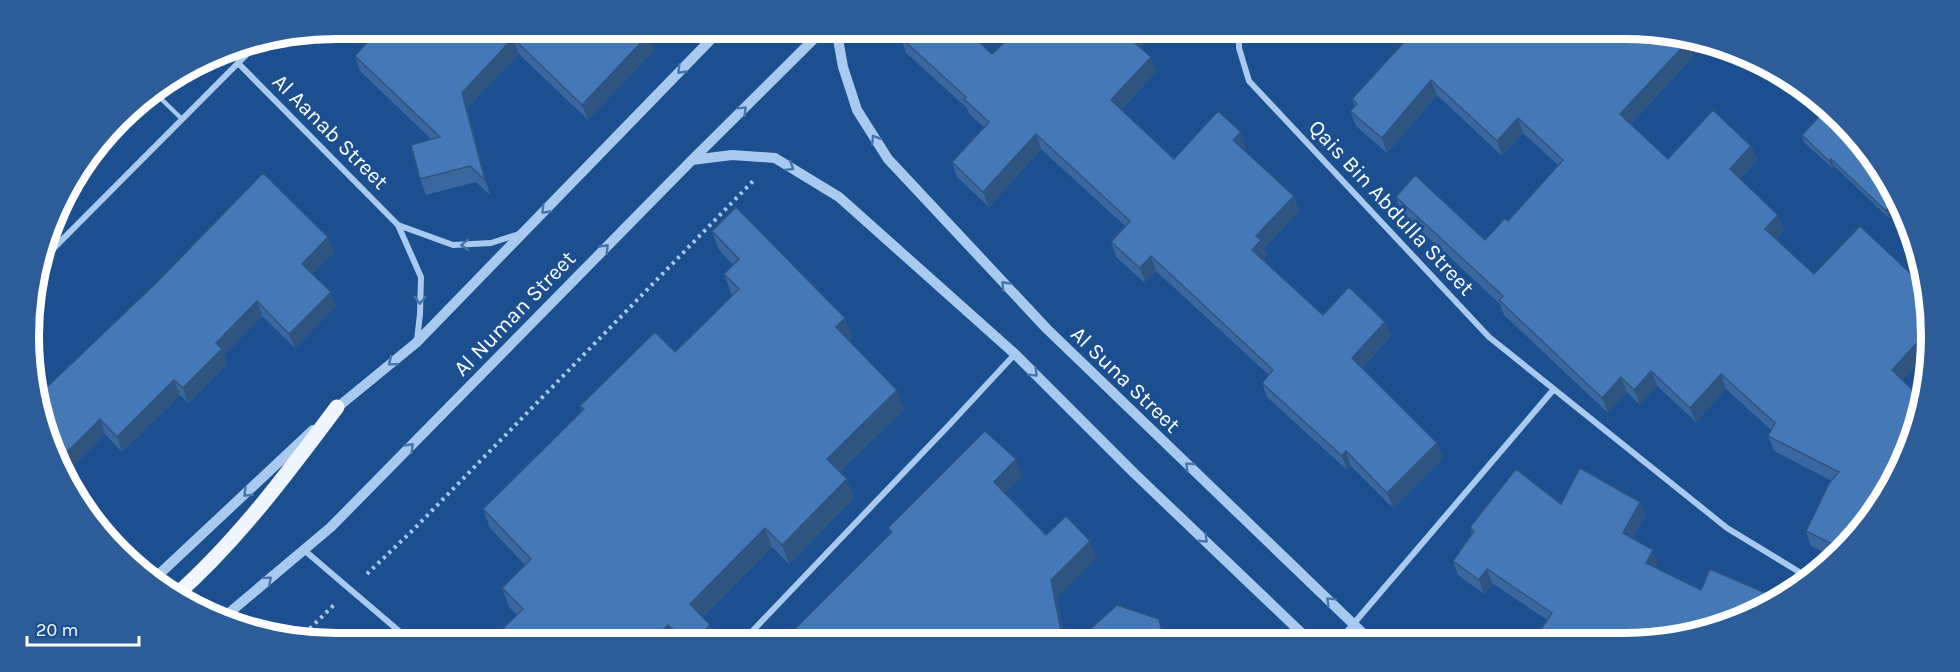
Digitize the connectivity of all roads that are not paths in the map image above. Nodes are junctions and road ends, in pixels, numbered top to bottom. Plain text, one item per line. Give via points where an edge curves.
1 (711, 39) edge
2 (814, 39) edge
3 (838, 39) edge
4 (1239, 39) edge
5 (248, 52) edge
6 (238, 63) junction
7 (159, 97) edge
8 (182, 119) junction
9 (692, 160) junction
10 (398, 225) junction
11 (522, 233) junction
12 (52, 250) edge
13 (416, 343) junction
14 (1015, 354) junction
15 (1554, 388) junction
16 (336, 407) junction
17 (304, 550) junction
18 (1802, 574) edge
19 (159, 575) edge
20 (182, 590) edge
21 (229, 613) edge
22 (1354, 624) junction
23 (402, 633) edge
24 (751, 633) edge
25 (1302, 633) edge
26 (1346, 633) edge
27 (1362, 633) edge

1 -> 11 street
9 -> 2 street, Al Numan Street
22 -> 3 street, Al Suna Street via 1047,329 888,159 857,110
4 - 15 street, Qais Bin Abdulla Street via 1249,81 1489,337
5 - 6 street
6 - 8 street
6 - 10 street, Al Aanab Street
7 - 8 lane
8 - 12 street
9 -> 14 street via 732,155 775,158 839,197
17 -> 9 street, Al Numan Street via 332,527
11 -> 10 street, Al Aanab Street via 490,243 453,245
10 -> 13 street, Al Aanab Street via 421,277
11 - 13 street
13 -> 16 street
14 - 24 street
14 -> 25 street
15 - 18 street, Qais Bin Abdulla Street via 1727,528
15 - 22 street
16 -> 19 street
16 - 20 main road via 281,482
21 -> 17 street, Al Numan Street
17 - 23 street
22 - 26 street
22 - 27 street, Al Suna Street

